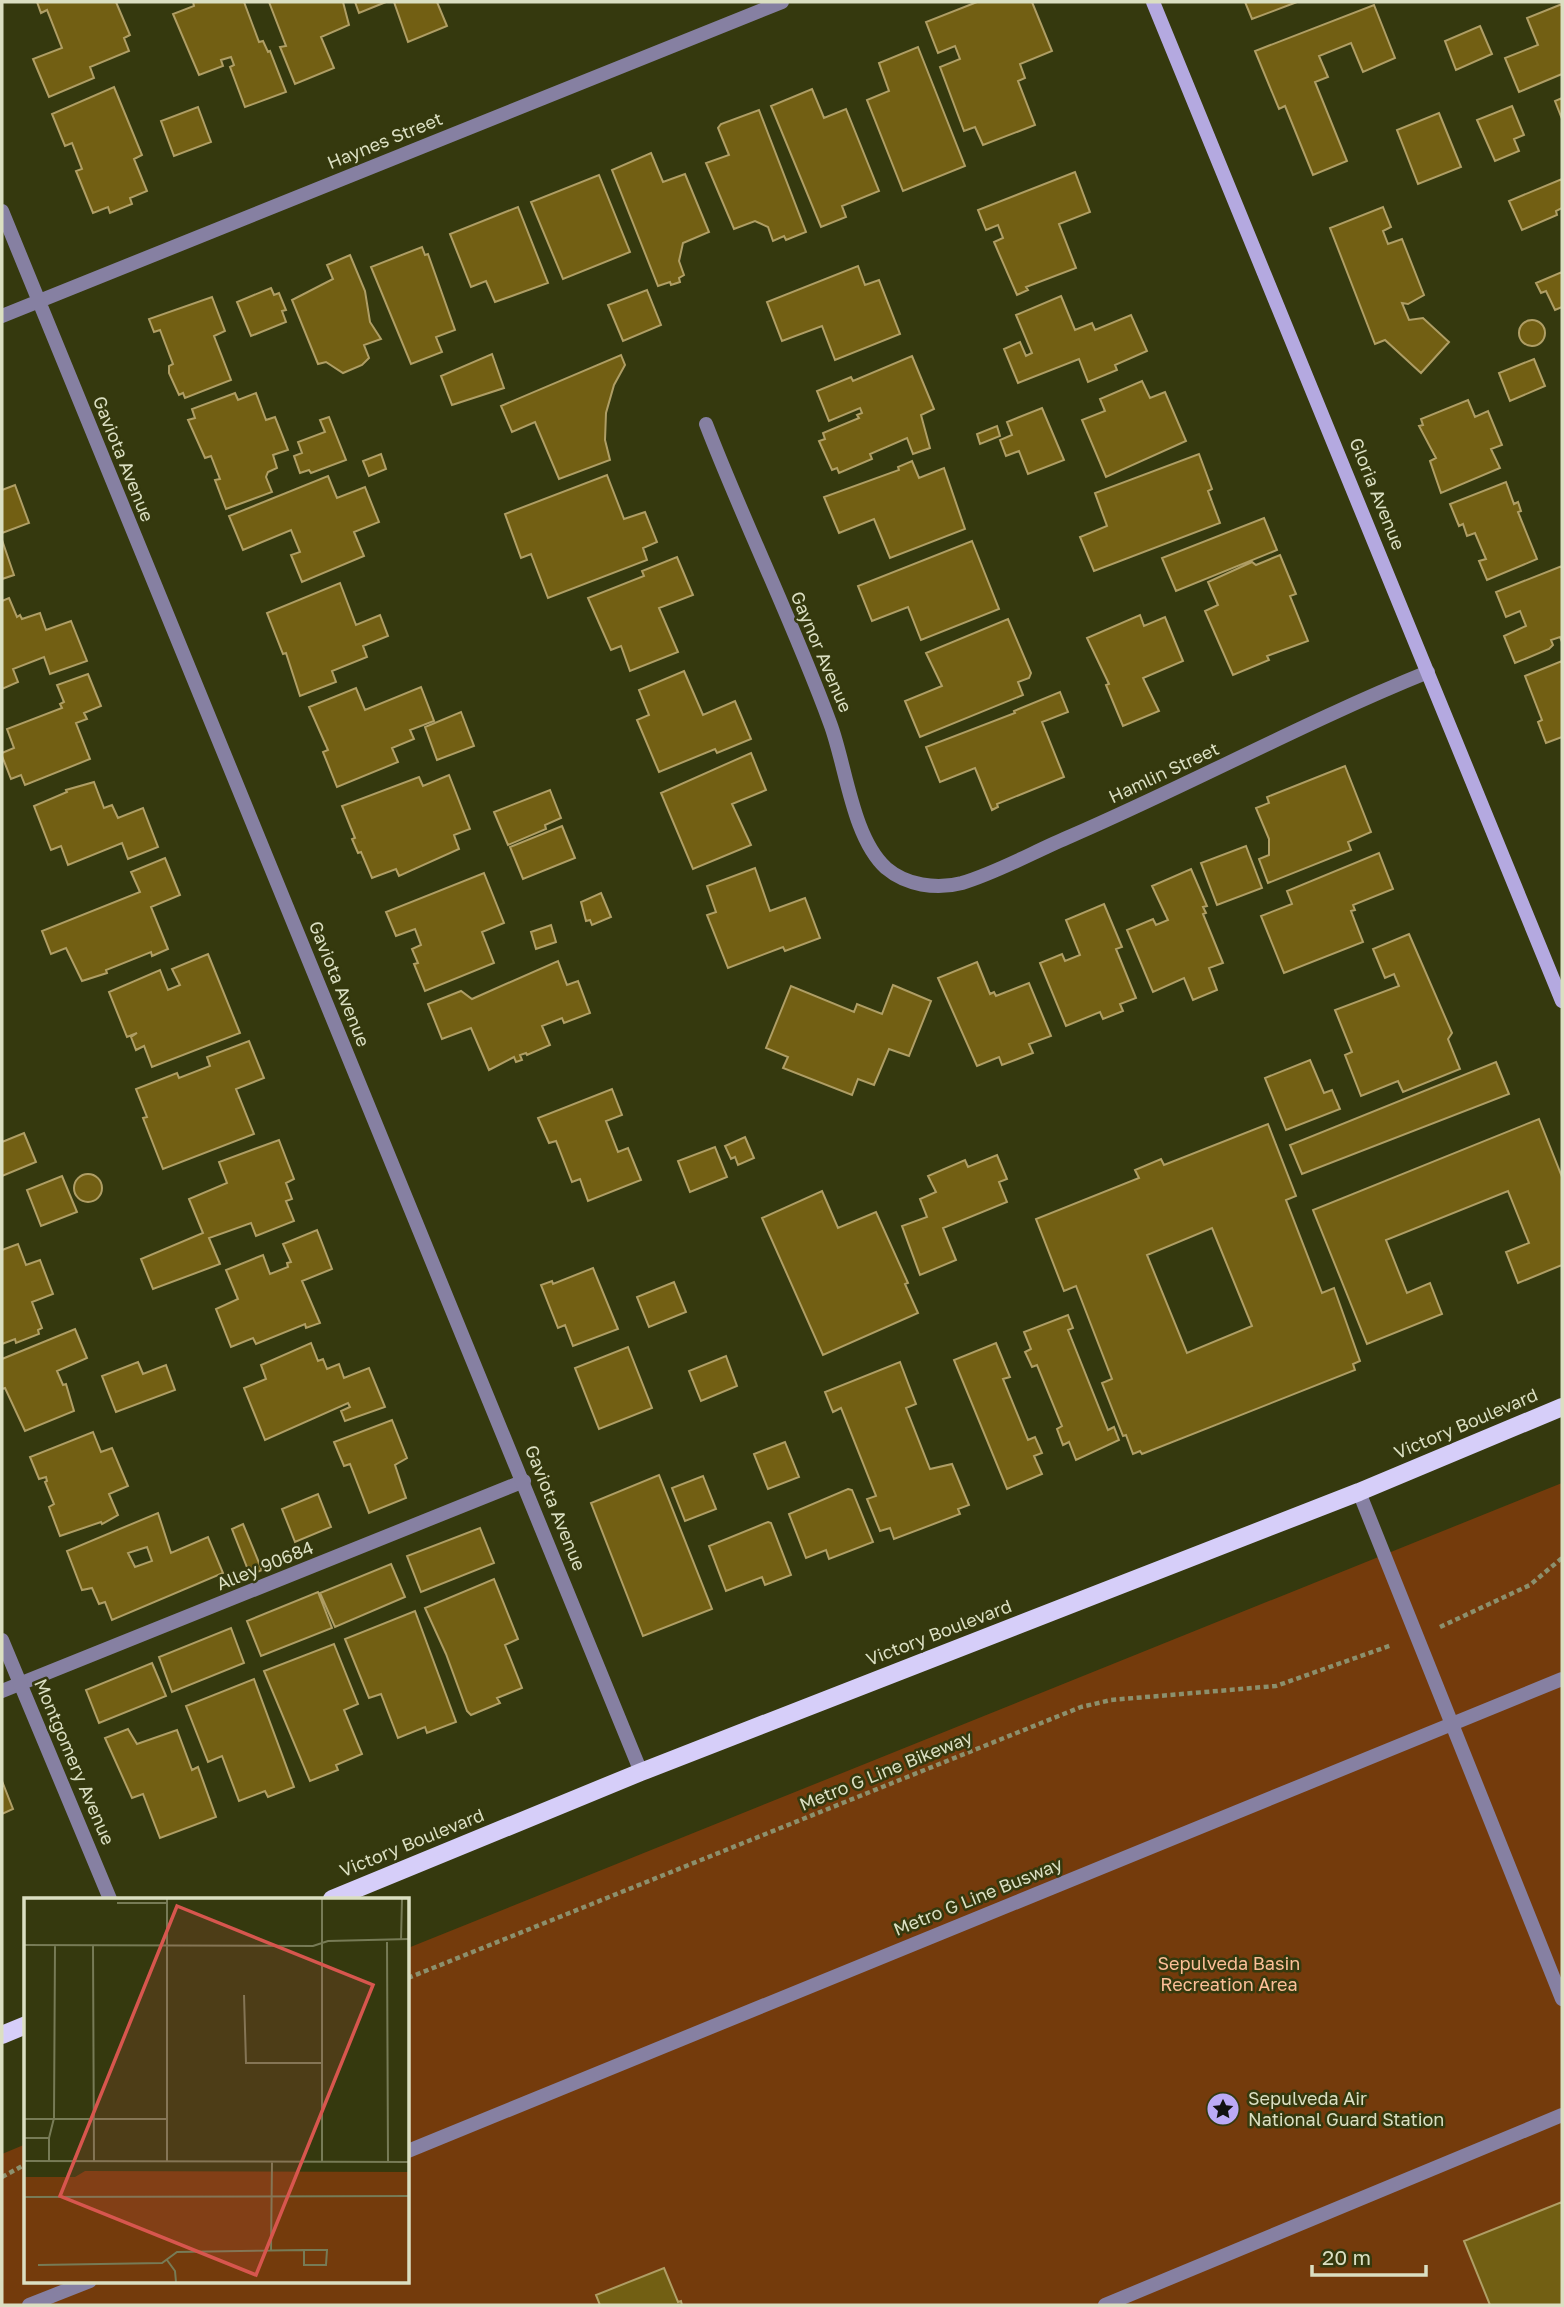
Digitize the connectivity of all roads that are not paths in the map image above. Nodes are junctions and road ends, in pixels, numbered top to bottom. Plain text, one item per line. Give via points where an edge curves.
1 (782, 2) edge
2 (1153, 2) edge
3 (2, 211) edge
4 (37, 301) junction
5 (2, 316) edge
6 (706, 424) dead end
7 (1429, 672) junction
8 (911, 884) joint
9 (1562, 1001) edge
10 (1562, 1407) edge
11 (524, 1481) junction
12 (1359, 1492) junction
13 (2, 1640) edge
14 (1562, 1679) edge
15 (20, 1684) junction
16 (2, 1691) edge
17 (1453, 1724) junction
18 (641, 1772) junction
19 (110, 1898) edge
20 (334, 1898) edge
21 (1562, 1999) edge
22 (24, 2026) edge
23 (2, 2035) edge
24 (1562, 2115) edge
25 (410, 2150) edge
26 (87, 2282) edge
27 (29, 2305) edge
28 (1105, 2305) edge

1 - 4 street, Haynes Street
2 - 7 street, Gloria Avenue
3 - 4 street, Gaviota Avenue
4 - 5 street, Haynes Street
4 - 11 street, Gaviota Avenue
6 - 8 street, Gaynor Avenue via 830,723 870,850 886,868
7 - 8 street, Hamlin Street via 991,871 960,883
7 - 9 street, Gloria Avenue
10 - 12 main road, Victory Boulevard
11 - 15 street, Alley 90684
11 - 18 street, Gaviota Avenue
12 - 17 street
12 - 18 main road, Victory Boulevard
13 - 15 street, Montgomery Avenue
14 - 17 street, Metro G Line Busway
15 - 16 street, Alley 90684
15 - 19 street, Montgomery Avenue
17 - 21 street
17 - 25 street, Metro G Line Busway
18 - 20 main road, Victory Boulevard
22 - 23 main road
24 - 28 street
26 - 27 street

